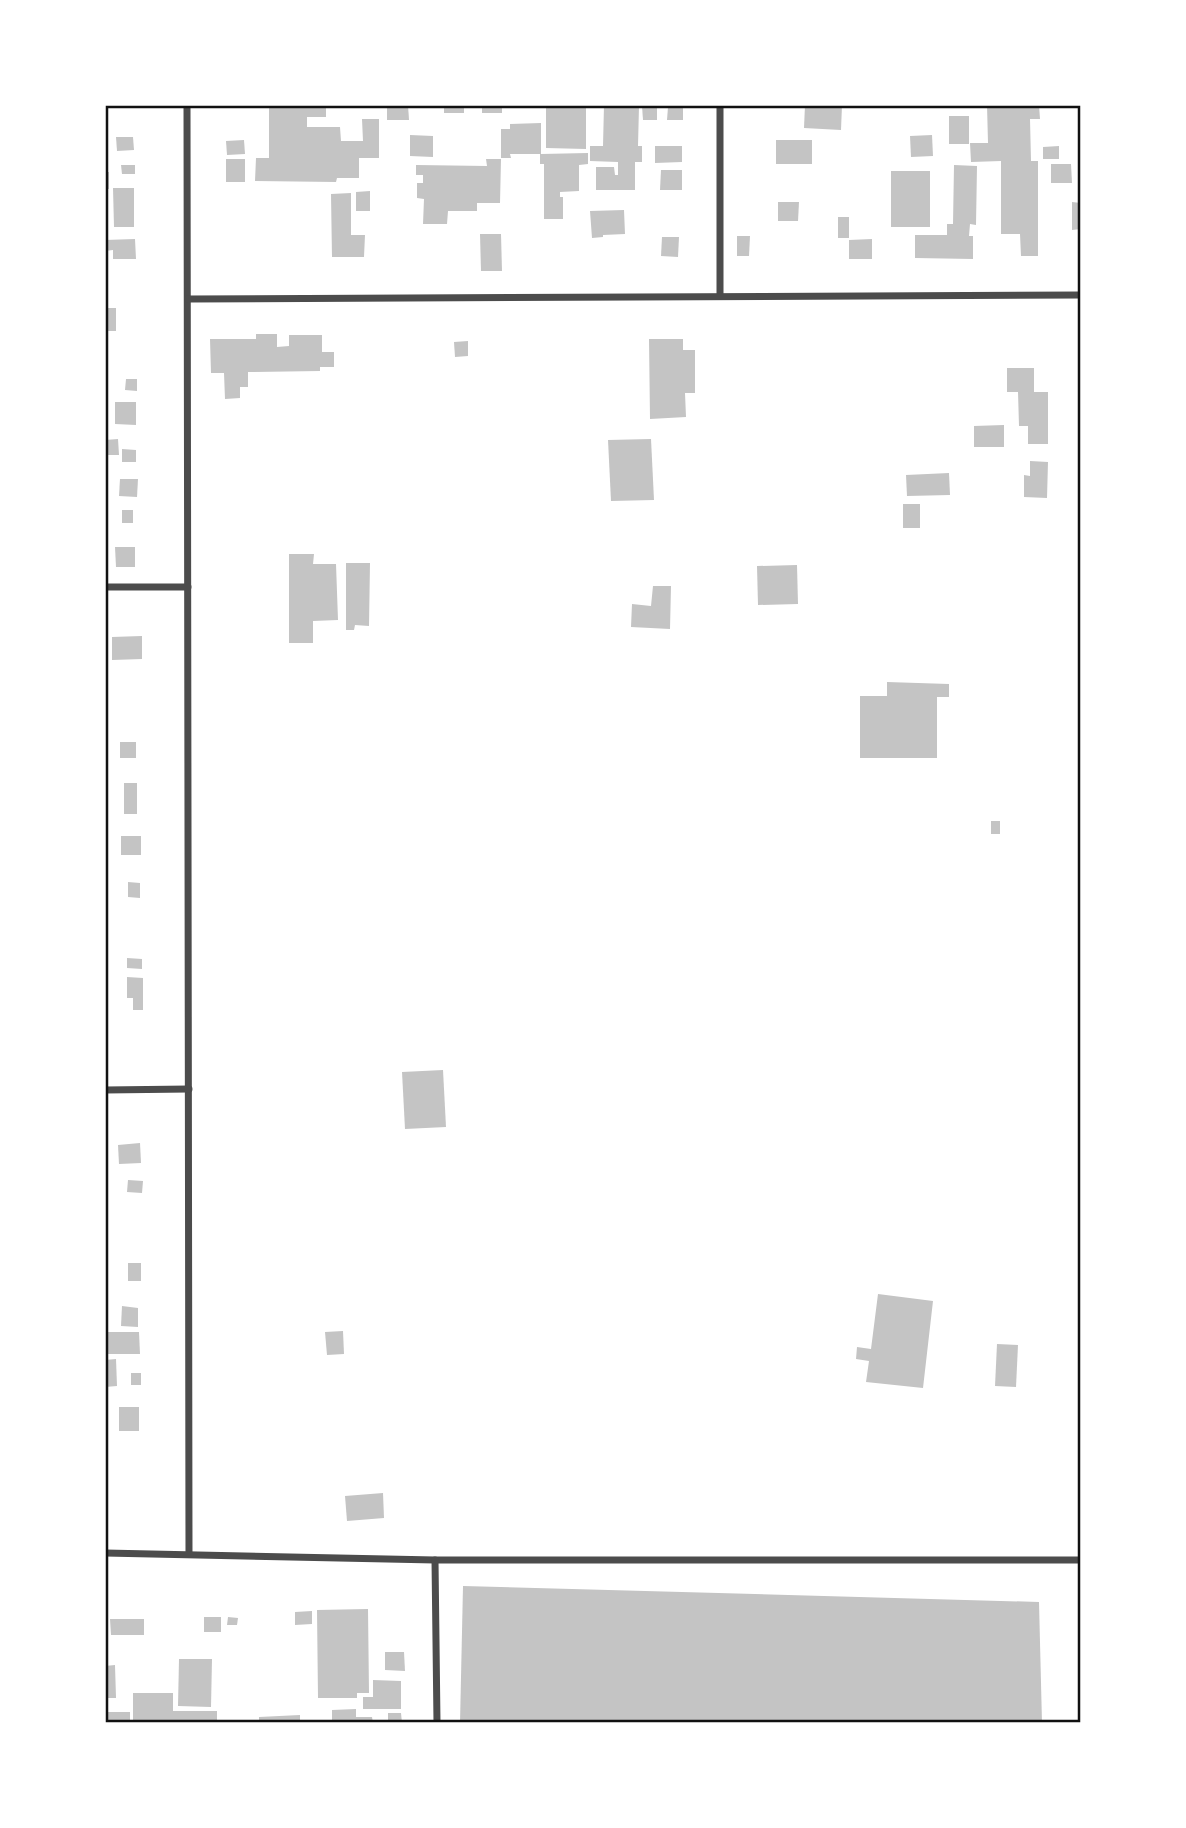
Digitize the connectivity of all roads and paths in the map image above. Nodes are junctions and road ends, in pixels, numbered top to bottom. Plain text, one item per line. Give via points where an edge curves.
1 (187, 105) edge
2 (720, 105) edge
3 (1081, 295) edge
4 (720, 296) junction
5 (188, 299) junction
6 (105, 587) edge
7 (188, 587) junction
8 (189, 1088) junction
9 (105, 1090) edge
10 (105, 1552) edge
11 (189, 1553) junction
12 (435, 1560) junction
13 (1081, 1560) edge
14 (437, 1723) edge

1 - 5 street
2 - 4 street
3 - 4 street
4 - 5 street
5 - 7 street
6 - 7 street
7 - 8 street
8 - 9 street
8 - 11 street
10 - 11 street
11 - 12 street
12 - 13 street
12 - 14 street

